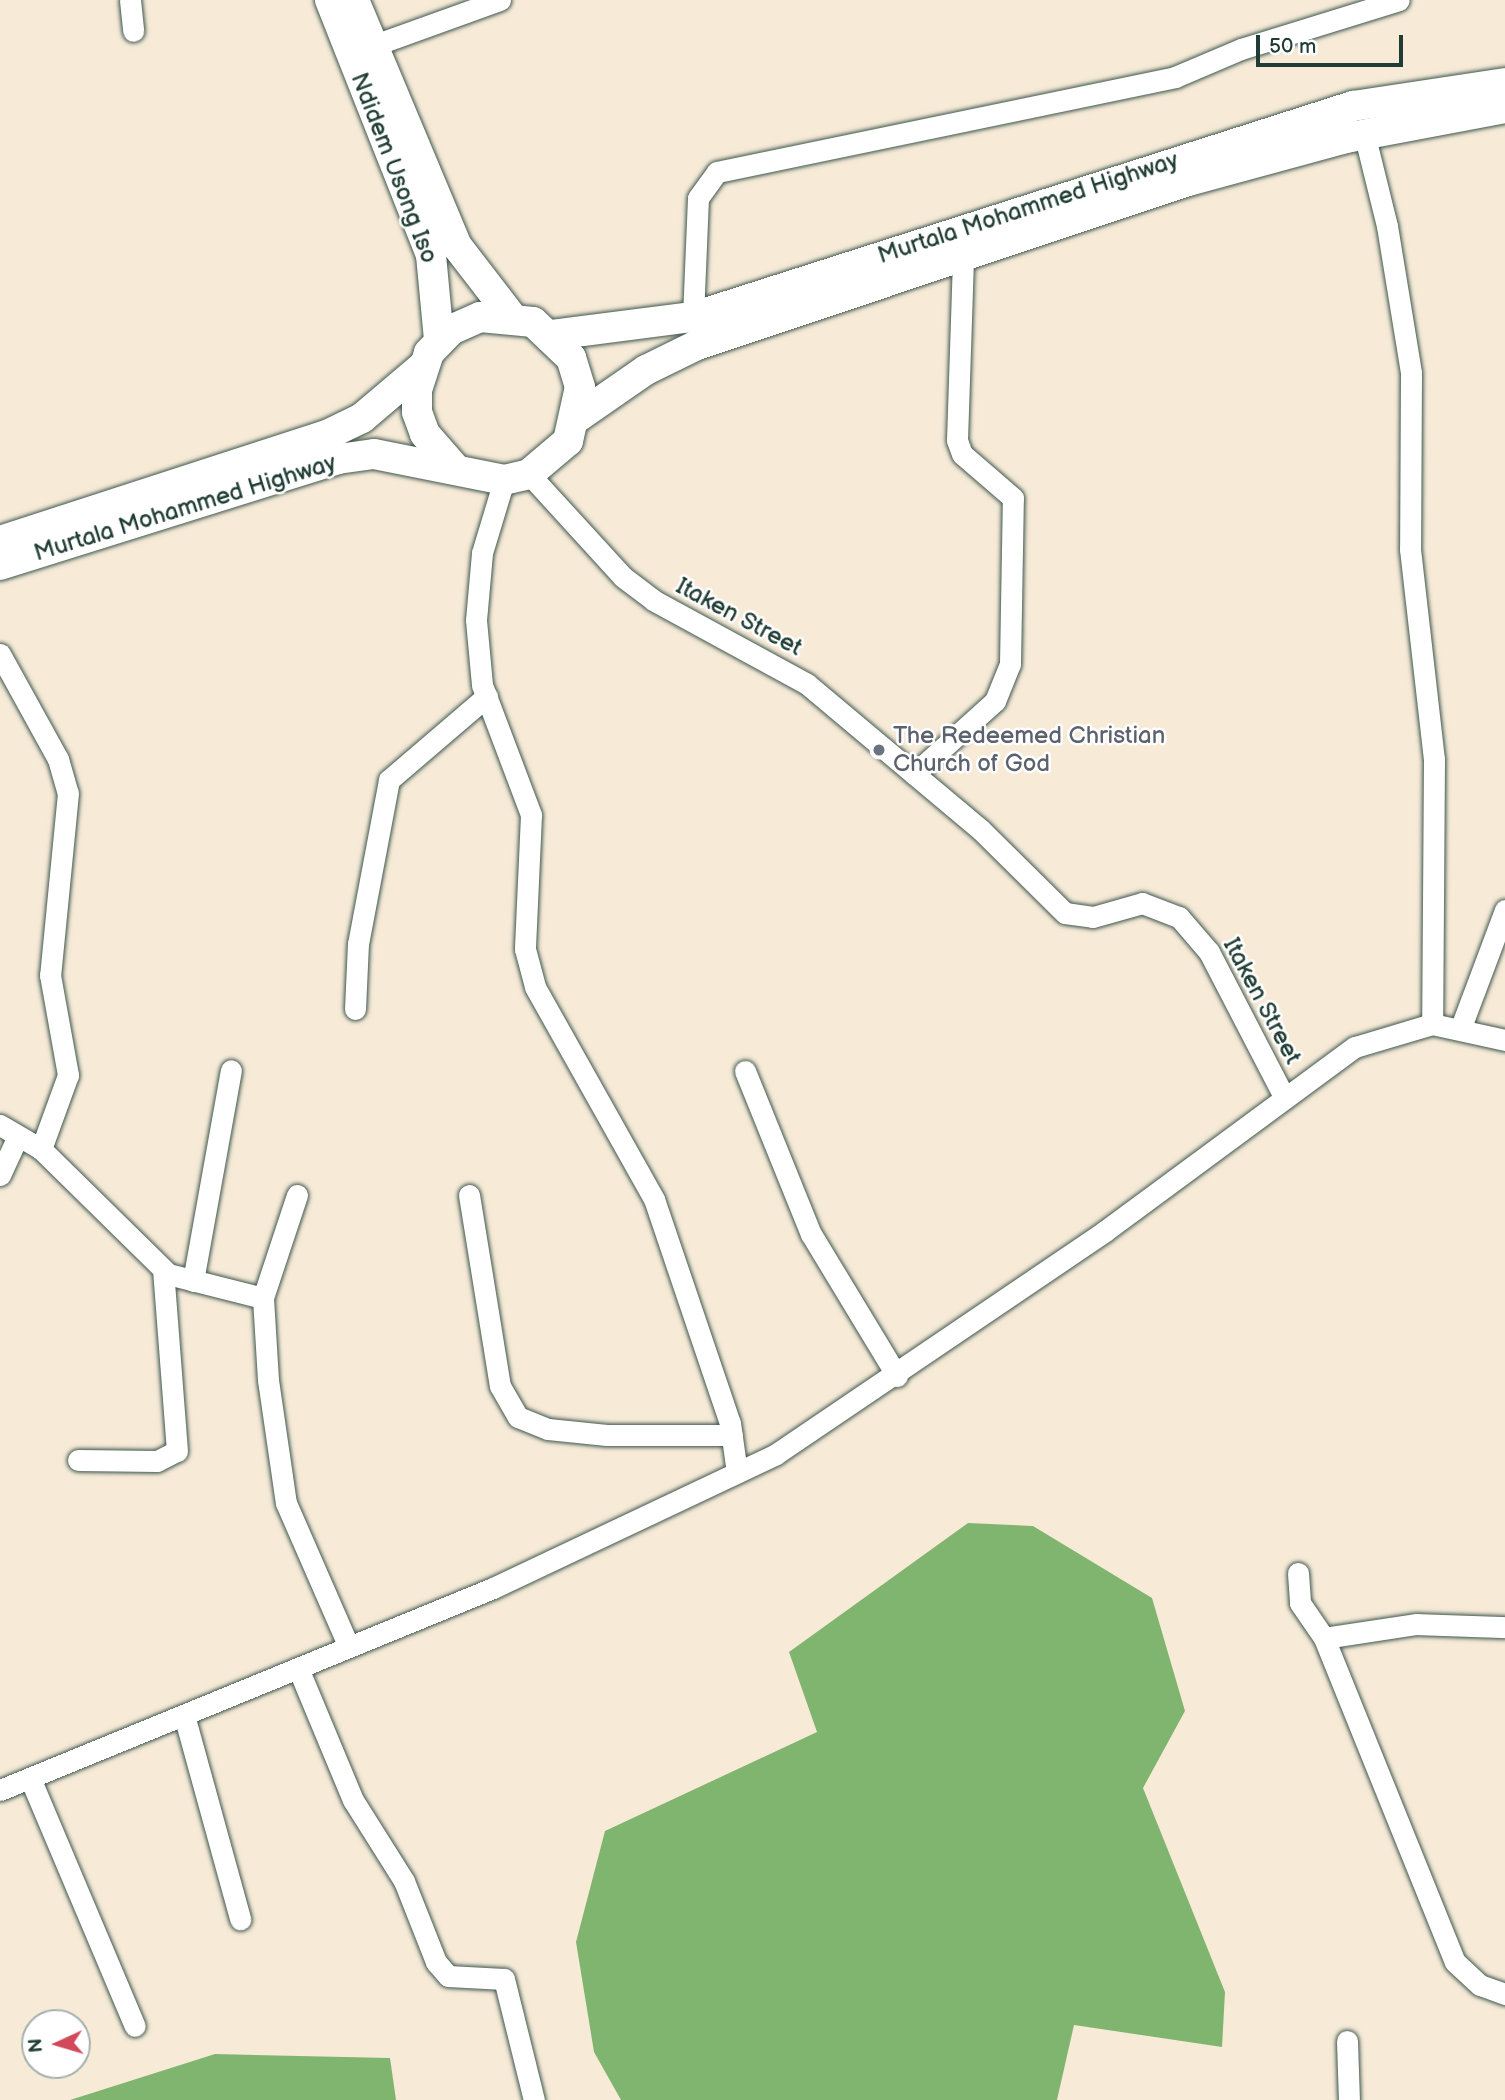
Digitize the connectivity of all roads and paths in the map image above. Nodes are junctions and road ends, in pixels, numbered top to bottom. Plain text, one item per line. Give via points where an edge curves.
1 (130, 0) edge
2 (330, 0) edge
3 (354, 0) edge
4 (500, 0) edge
5 (1399, 0) edge
6 (133, 31) dead end
7 (372, 46) junction
8 (1505, 83) edge
9 (1505, 108) edge
10 (1364, 133) junction
11 (962, 259) junction
12 (511, 316) junction
13 (693, 317) junction
14 (552, 335) junction
15 (439, 340) junction
16 (422, 367) junction
17 (578, 418) junction
18 (454, 467) junction
19 (516, 477) junction
20 (0, 541) edge
21 (0, 565) edge
22 (0, 654) edge
23 (486, 696) junction
24 (914, 774) junction
25 (1505, 910) edge
26 (355, 1009) dead end
27 (1432, 1024) junction
28 (1461, 1027) junction
29 (1505, 1040) edge
30 (231, 1070) dead end
31 (745, 1071) dead end
32 (1283, 1095) junction
33 (9, 1130) edge
34 (41, 1149) junction
35 (0, 1175) edge
36 (297, 1195) dead end
37 (469, 1195) dead end
38 (163, 1270) junction
39 (193, 1281) junction
40 (263, 1298) junction
41 (897, 1376) junction
42 (732, 1435) junction
43 (78, 1460) dead end
44 (737, 1473) junction
45 (1298, 1573) dead end
46 (1505, 1627) edge
47 (1324, 1638) junction
48 (349, 1647) junction
49 (298, 1668) junction
50 (184, 1715) junction
51 (30, 1778) junction
52 (0, 1790) edge
53 (240, 1919) dead end
54 (1505, 1994) edge
55 (135, 2026) dead end
56 (1347, 2041) dead end
57 (534, 2100) edge
58 (1349, 2100) edge

1 - 6 street
2 - 15 highway, Ndidem Usong Iso via 431,255
3 - 7 highway, Ndidem Usong Iso
4 - 7 street
5 - 13 street via 1241,48 1175,77 716,172 698,198
7 - 12 highway, Ndidem Usong Iso via 457,246
8 - 13 highway, Murtala Mohammed Highway via 1353,106
9 - 10 highway, Murtala Mohammed Highway
10 - 11 highway, Murtala Mohammed Highway via 1188,181
10 - 27 street via 1387,226 1411,373 1410,549 1433,759
11 - 17 highway, Murtala Mohammed Highway via 697,345 646,370
11 - 24 street via 957,440 962,454 1013,498 1010,664 995,701
12 - 14 highway
12 - 15 highway via 465,322
13 - 14 highway, Murtala Mohammed Highway
14 - 17 highway via 571,358 580,387
15 - 16 highway
16 - 18 highway via 416,390 425,434
16 - 20 highway, Murtala Mohammed Highway via 362,418 327,435
17 - 19 highway via 560,451
18 - 19 highway
18 - 21 highway, Murtala Mohammed Highway via 373,454 338,459
19 - 23 street via 477,578 478,656
19 - 24 street, Itaken Street via 623,577 807,684
22 - 34 street via 58,759 68,793 50,975 68,1075
23 - 26 street via 389,780 358,944
23 - 42 street via 531,814 524,927 534,987 649,1188
24 - 32 street, Itaken Street via 1065,913 1093,917 1154,903 1179,917 1209,952
25 - 28 street
27 - 28 street
27 - 32 street via 1355,1046
28 - 29 street
30 - 39 street
31 - 41 street via 811,1234
32 - 41 street via 1105,1231
33 - 34 street
33 - 35 street
34 - 38 street
36 - 40 street
37 - 42 street via 500,1386 518,1417 548,1429 607,1435
38 - 39 street
38 - 43 street via 177,1451 157,1461
39 - 40 street
40 - 48 street via 286,1503
41 - 44 street
42 - 44 street
44 - 48 street
45 - 47 street via 1300,1604
46 - 47 street via 1417,1624
47 - 54 street via 1455,1962 1480,1985
48 - 49 street
49 - 50 street
49 - 57 street via 353,1800 404,1881 436,1962 459,1979 504,1979
50 - 51 street
50 - 53 street
51 - 52 street
51 - 55 street
56 - 58 street

